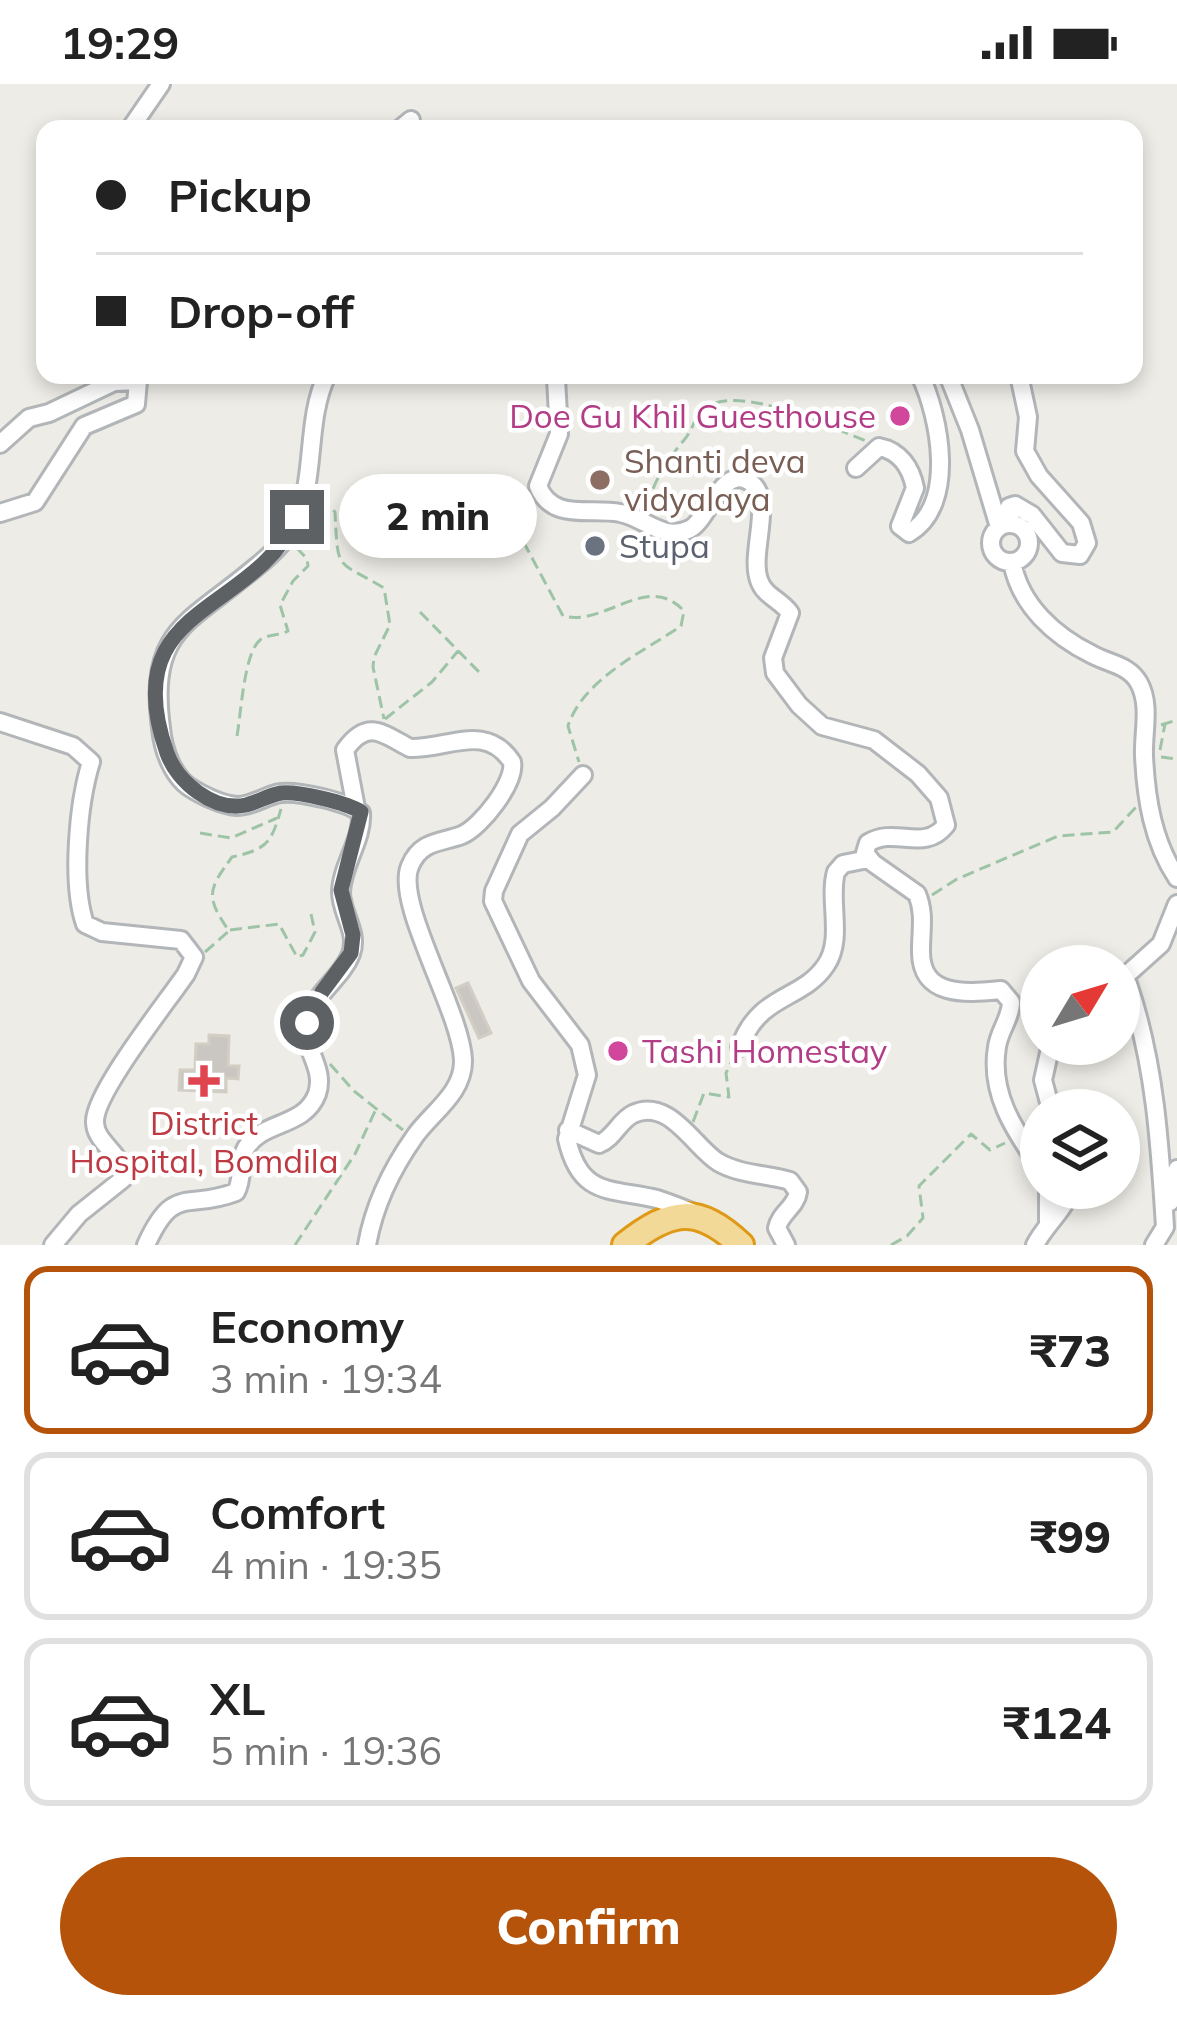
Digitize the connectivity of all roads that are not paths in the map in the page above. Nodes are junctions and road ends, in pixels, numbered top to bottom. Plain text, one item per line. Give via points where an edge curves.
1 (161, 84) edge
2 (136, 120) edge
3 (110, 384) edge
4 (138, 384) edge
5 (325, 384) edge
6 (556, 384) edge
7 (923, 384) edge
8 (952, 384) edge
9 (1021, 384) edge
10 (0, 444) edge
11 (856, 468) dead end
12 (0, 513) edge
13 (1005, 525) junction
14 (1012, 562) junction
15 (0, 722) edge
16 (583, 775) road end
17 (356, 808) junction
18 (868, 859) junction
19 (1177, 878) edge
20 (1177, 904) edge
21 (1140, 962) edge
22 (1140, 1027) edge
23 (740, 1047) road end
24 (568, 1130) junction
25 (1020, 1141) edge
26 (1177, 1169) edge
27 (1048, 1209) edge
28 (1062, 1209) edge
29 (706, 1217) junction
30 (1048, 1222) junction
31 (1165, 1227) junction
32 (630, 1244) edge
33 (53, 1245) edge
34 (146, 1245) edge
35 (367, 1245) edge
36 (741, 1245) edge
37 (785, 1245) edge
38 (1035, 1245) edge
39 (1154, 1245) edge

1 - 2 street
3 - 10 street via 29,418
4 - 12 street via 136,404 84,426 35,502
5 - 17 street via 304,491 286,538 179,627 157,680 162,741 189,788 237,806 285,793
6 - 18 street via 560,434 538,478 541,494 559,509 618,512 658,530 685,531 733,480 754,484 762,502 757,575 790,613 775,674 822,726 874,740 918,774 944,809 946,825 936,836 883,835 866,847
7 - 11 street via 939,483 914,531 900,526 913,479 894,452 879,447
8 - 13 street
9 - 13 street via 1025,451 1081,523 1087,543 1080,555 1062,553 1015,505
13 - 14 street via 992,549
13 - 14 street via 1023,528 1030,539 1024,557
14 - 19 street via 1033,610 1136,678 1145,700 1155,841
15 - 33 street via 73,746 91,762 81,792 85,924 171,938 192,951 192,965 95,1121 124,1179
16 - 24 street via 520,833 494,891 531,981 580,1045 587,1075
17 - 34 street via 362,818 341,890 353,944 311,1010 306,1036 320,1080 310,1106 245,1149 236,1192 175,1203
17 - 35 street via 345,750 385,726 410,748 488,741 507,754 514,772 467,833 428,844 408,870 409,900 463,1060 449,1096 378,1198
18 - 23 street via 836,872 826,965 757,1015
18 - 25 street via 907,884 921,904 921,959 933,979 959,995 1001,990 1011,1002 995,1070
20 - 21 street via 1161,944
22 - 31 street
24 - 29 street via 569,1150 597,1188
24 - 37 street via 599,1144 634,1113 669,1117 717,1161 795,1185 797,1199 777,1228
26 - 31 street
27 - 30 street
28 - 30 street
29 - 32 highway via 678,1216
29 - 36 highway
30 - 38 street
31 - 39 street

